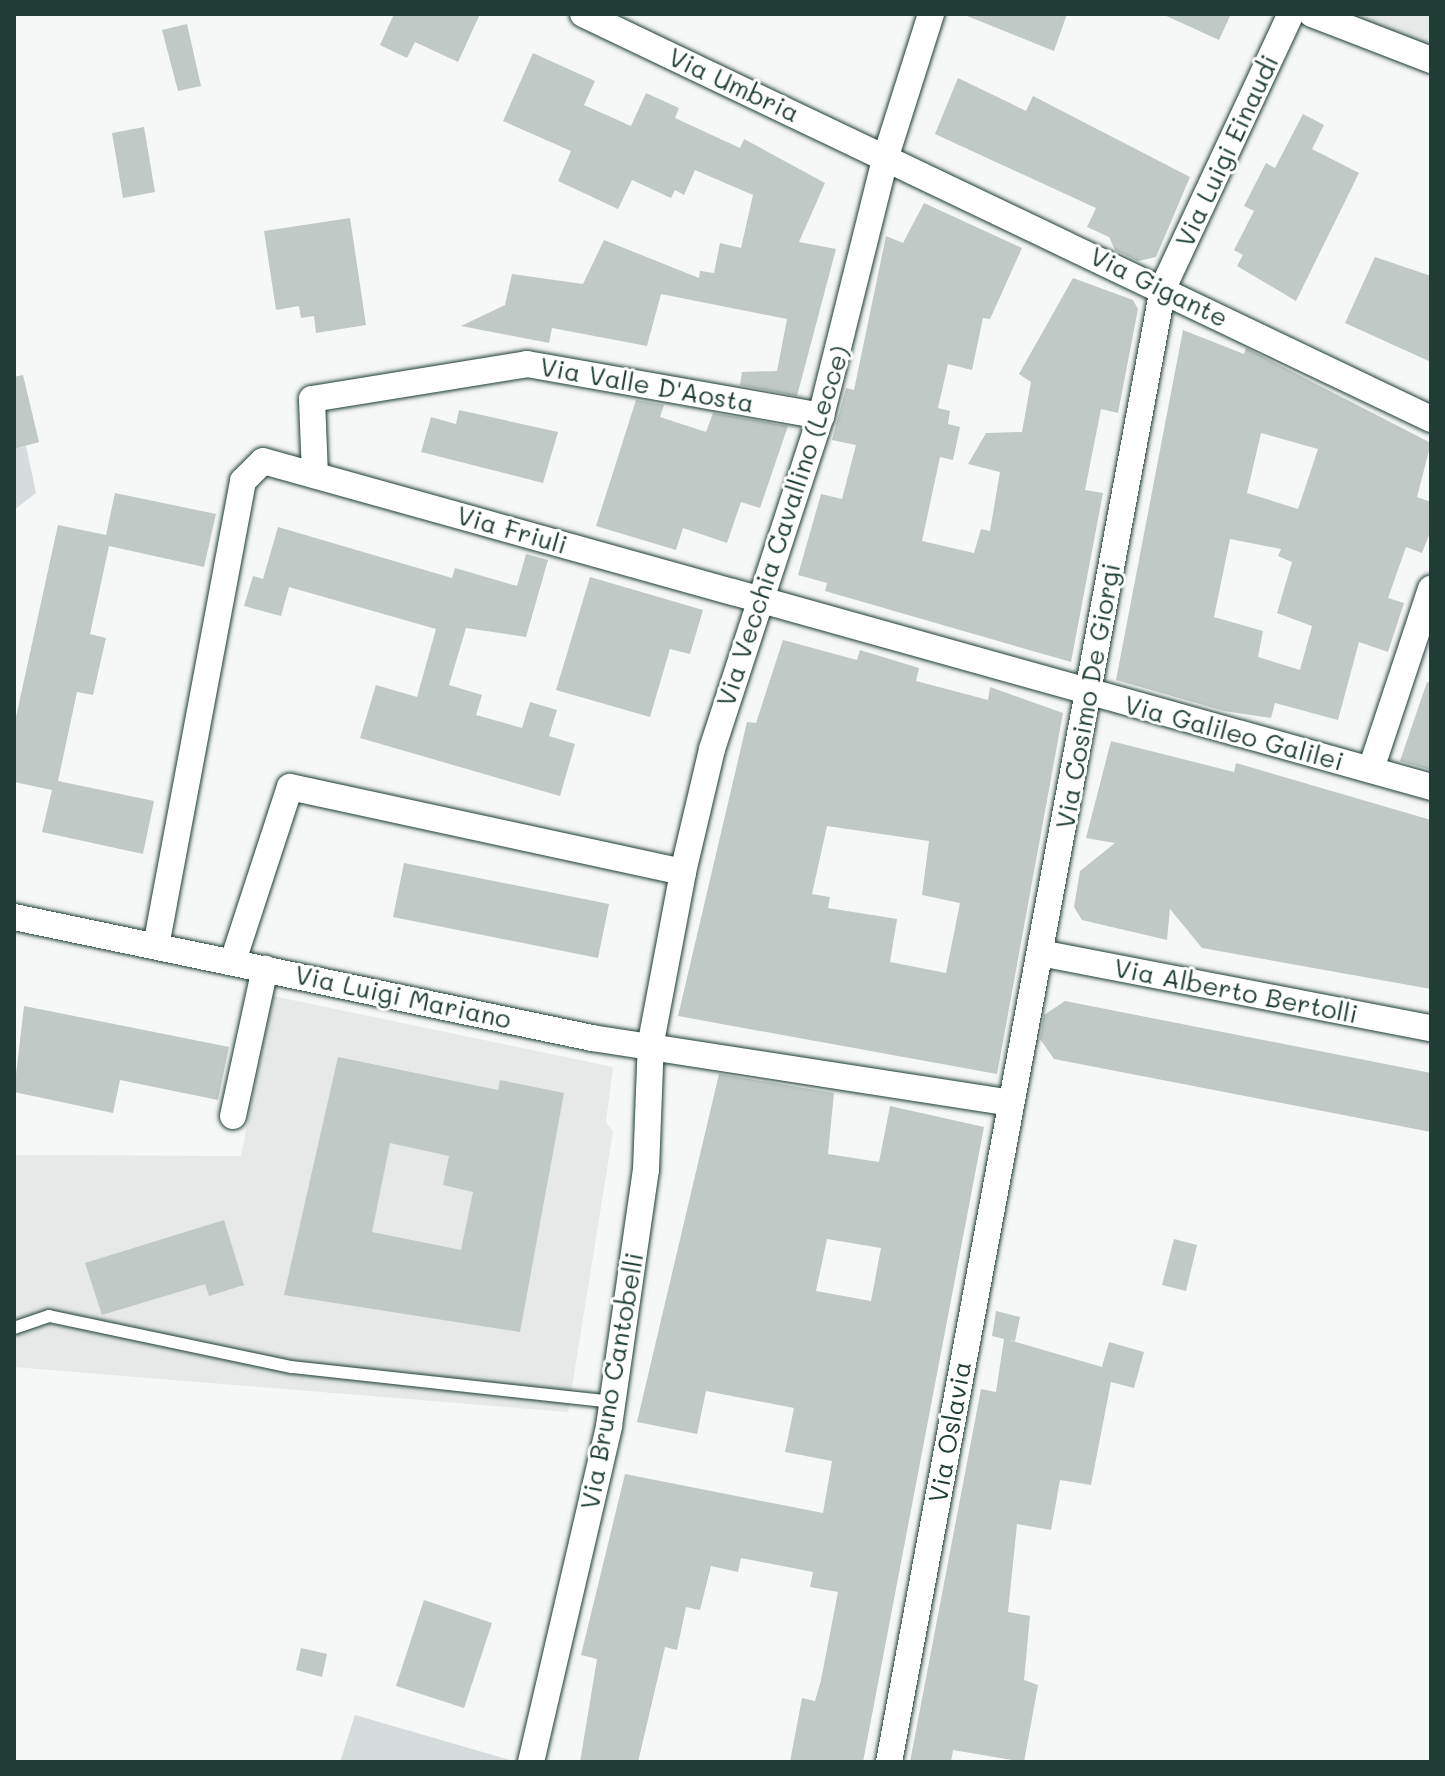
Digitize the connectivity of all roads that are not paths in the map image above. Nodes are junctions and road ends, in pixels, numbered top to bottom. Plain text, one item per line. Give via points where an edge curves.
1 (583, 14) edge
2 (931, 14) edge
3 (1291, 14) edge
4 (1312, 14) edge
5 (1431, 60) edge
6 (886, 156) junction
7 (1163, 288) junction
8 (821, 416) junction
9 (1431, 419) edge
10 (315, 475) junction
11 (1431, 589) edge
12 (761, 599) junction
13 (1088, 693) junction
14 (1371, 769) junction
15 (1431, 787) edge
16 (683, 872) junction
17 (14, 917) edge
18 (156, 946) junction
19 (1040, 953) junction
20 (233, 961) junction
21 (265, 968) junction
22 (1431, 1028) edge
23 (651, 1042) junction
24 (1011, 1103) junction
25 (233, 1116) dead end
26 (14, 1328) edge
27 (612, 1402) junction
28 (531, 1762) edge
29 (889, 1762) edge

1 - 6 street, Via Umbria
2 - 6 street, Via Vecchia Cavallino (Lecce)
3 - 7 street, Via Luigi Einaudi
4 - 5 street
6 - 7 street, Via Gigante
6 - 8 street, Via Vecchia Cavallino (Lecce)
7 - 9 street, Via Gigante
7 - 13 street, Via Cosimo De Giorgi
8 - 10 street, Via Valle D'Aosta via 527,364 312,399
8 - 12 street, Via Vecchia Cavallino (Lecce)
10 - 12 street, Via Friuli
10 - 18 street, Via Friuli via 263,461 243,481
11 - 14 street
12 - 13 street, Via Galileo Galilei
12 - 16 street, Via Vecchia Cavallino (Lecce) via 712,749
13 - 14 street, Via Galileo Galilei
13 - 19 street, Via Cosimo De Giorgi
14 - 15 street, Via Galileo Galilei
16 - 20 street via 290,787
16 - 23 street, Via Vecchia Cavallino (Lecce)
17 - 18 street, Via Luigi Mariano
18 - 20 street, Via Luigi Mariano
19 - 22 street, Via Alberto Bertolli
19 - 24 street, Via Cosimo De Giorgi
20 - 21 street, Via Luigi Mariano
21 - 23 street, Via Luigi Mariano via 592,1038
21 - 25 street
23 - 24 street, Via Luigi Mariano
23 - 27 street, Via Bruno Cantobelli via 646,1170
24 - 29 street, Via Oslavia
26 - 27 lane via 49,1316 292,1367
27 - 28 street, Via Bruno Cantobelli

